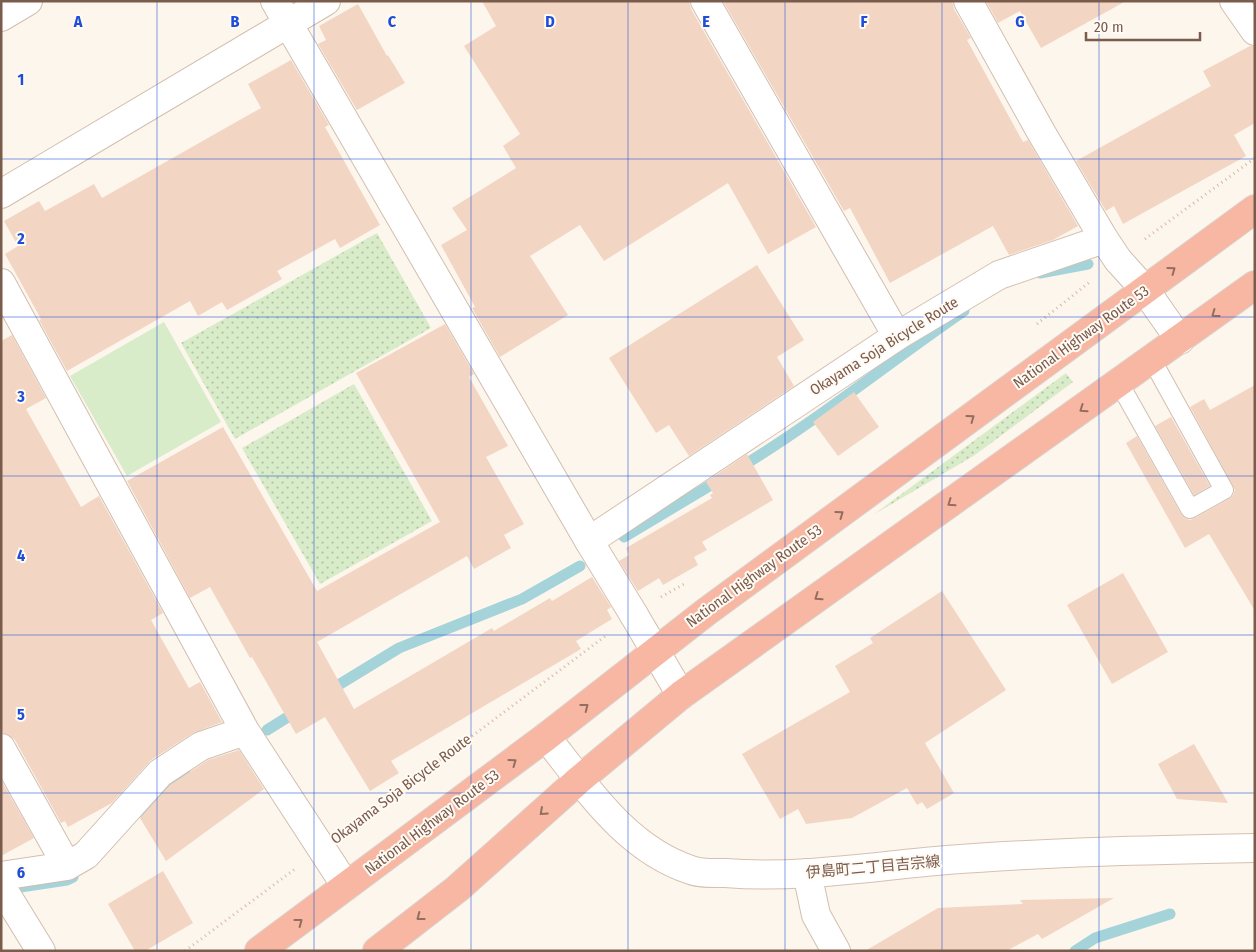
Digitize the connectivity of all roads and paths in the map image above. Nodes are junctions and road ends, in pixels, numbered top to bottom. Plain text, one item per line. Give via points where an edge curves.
1 (28, 1) edge
2 (326, 1) edge
3 (705, 1) edge
4 (968, 1) edge
5 (1234, 1) edge
6 (281, 12) edge
7 (1, 17) edge
8 (1255, 31) edge
9 (1255, 158) edge
10 (1, 194) edge
11 (1255, 209) edge
12 (1111, 250) junction
13 (1, 283) edge
14 (1255, 285) edge
15 (1145, 290) junction
16 (897, 336) junction
17 (1180, 340) junction
18 (1152, 360) junction
19 (1119, 383) junction
20 (589, 541) junction
21 (609, 634) dead end
22 (655, 651) junction
23 (681, 695) junction
24 (245, 731) junction
25 (546, 737) junction
26 (1, 748) edge
27 (580, 779) junction
28 (322, 848) junction
29 (1255, 848) edge
30 (67, 866) junction
31 (807, 873) junction
32 (346, 886) junction
33 (2, 888) edge
34 (386, 944) edge
35 (41, 951) edge
36 (185, 951) edge
37 (259, 951) edge
38 (360, 951) edge
39 (836, 951) edge

1 - 7 street
2 - 6 street
3 - 16 street
4 - 12 street via 1040,132
5 - 8 street
6 - 10 street
6 - 20 street
9 - 12 path
15 -> 11 highway, National Highway Route 53
12 - 15 street
12 - 16 street, Okayama Soja Bicycle Route via 999,275
13 - 24 street
14 -> 17 highway
15 - 17 street
22 -> 15 highway, National Highway Route 53
16 - 20 street, Okayama Soja Bicycle Route
17 - 18 highway
18 - 19 highway
18 - 19 lane via 1224,490 1190,509
19 -> 23 highway
20 - 22 street
21 - 28 path, Okayama Soja Bicycle Route
22 - 23 street
25 -> 22 highway, National Highway Route 53
23 - 27 highway
24 - 28 street
24 - 30 street via 201,746 160,773 86,856
25 - 27 street, 伊島町二丁目吉宗線
32 -> 25 highway, National Highway Route 53
26 - 30 street
27 - 31 street, 伊島町二丁目吉宗線 via 623,830 655,854 692,871 742,875
27 -> 34 highway via 457,889
28 - 32 street
28 - 36 path, Okayama Soja Bicycle Route
29 - 31 street, 伊島町二丁目吉宗線 via 1019,854
30 - 33 street
31 - 39 street via 816,915
37 -> 32 highway, National Highway Route 53
33 - 35 street
34 - 38 highway

